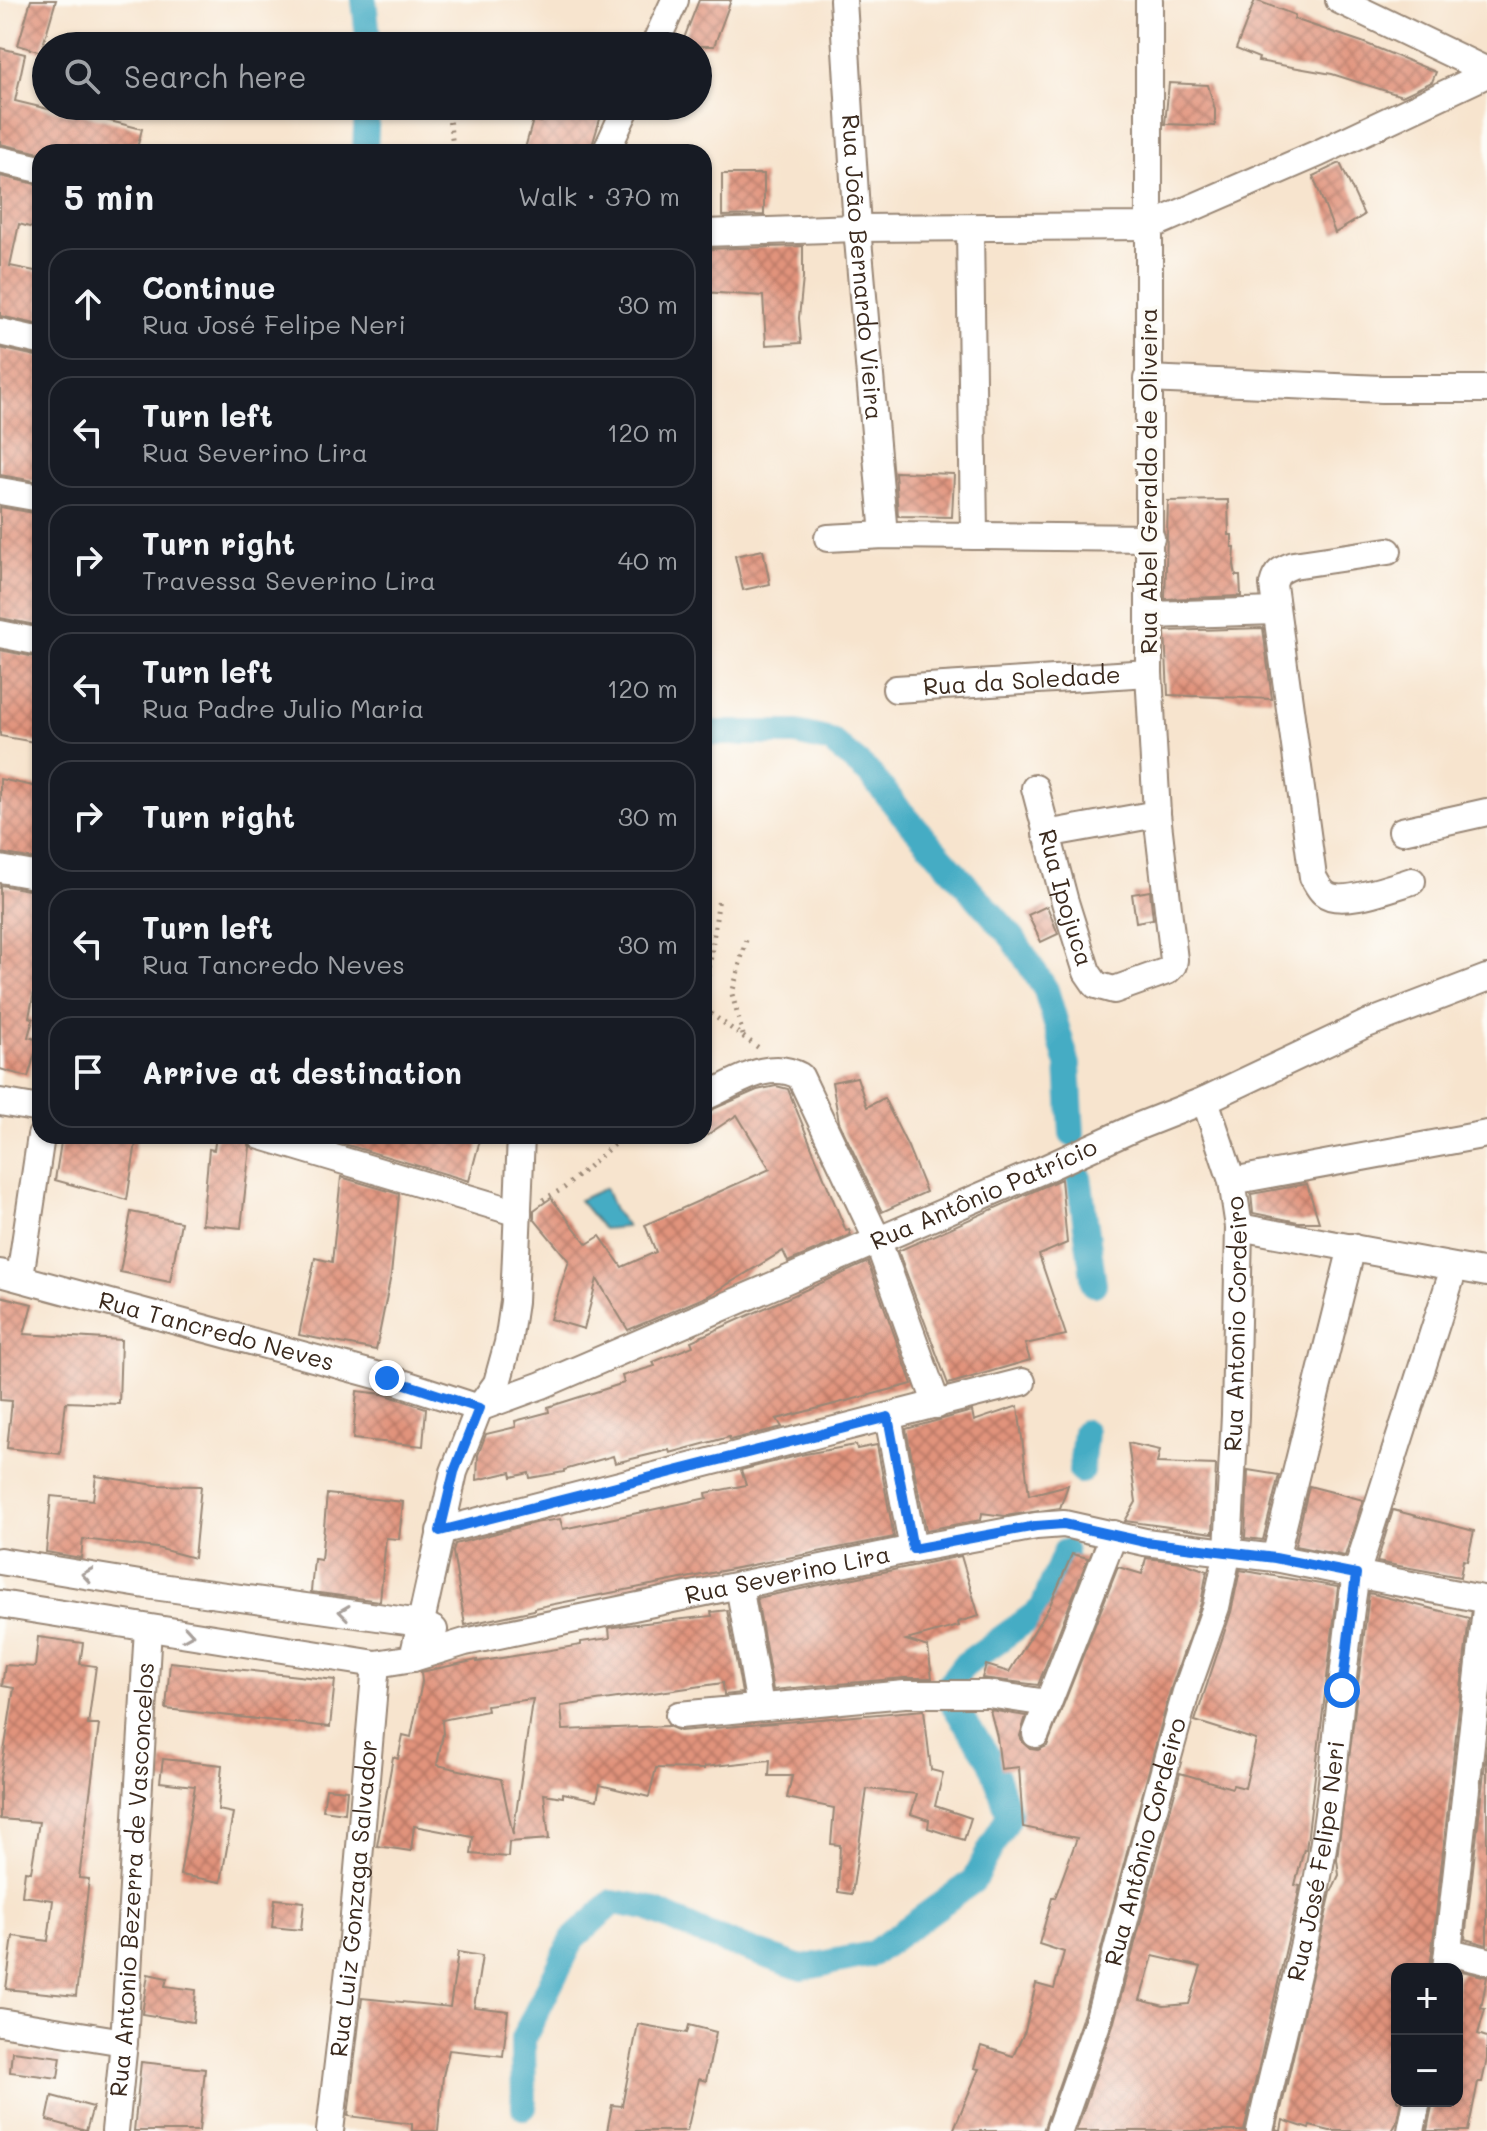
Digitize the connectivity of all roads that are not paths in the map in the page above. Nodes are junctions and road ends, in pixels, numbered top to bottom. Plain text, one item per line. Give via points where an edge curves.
1 (675, 0) edge
2 (843, 0) edge
3 (1149, 0) edge
4 (1339, 0) edge
5 (660, 32) edge
6 (1487, 73) edge
7 (621, 120) edge
8 (610, 144) edge
9 (0, 160) edge
10 (32, 167) edge
11 (1150, 226) junction
12 (857, 228) junction
13 (970, 228) junction
14 (712, 233) edge
15 (0, 332) edge
16 (32, 339) edge
17 (1147, 379) junction
18 (1487, 389) edge
19 (0, 491) edge
20 (32, 497) edge
21 (884, 535) junction
22 (974, 536) junction
23 (828, 538) dead end
24 (1151, 538) junction
25 (1388, 551) dead end
26 (1276, 611) junction
27 (1151, 615) junction
28 (0, 634) edge
29 (32, 640) edge
30 (1149, 673) junction
31 (896, 689) dead end
32 (1035, 788) dead end
33 (1487, 812) edge
34 (1157, 814) junction
35 (1402, 831) dead end
36 (1046, 834) junction
37 (0, 869) edge
38 (32, 875) edge
39 (1412, 881) dead end
40 (1487, 978) edge
41 (1114, 990) joint
42 (712, 1094) edge
43 (1205, 1100) junction
44 (0, 1102) edge
45 (32, 1108) edge
46 (1487, 1134) edge
47 (39, 1144) edge
48 (288, 1144) edge
49 (521, 1144) edge
50 (1232, 1181) junction
51 (518, 1213) junction
52 (1239, 1227) junction
53 (877, 1239) junction
54 (1352, 1247) junction
55 (1454, 1268) junction
56 (1487, 1273) edge
57 (10, 1275) edge
58 (1022, 1382) dead end
59 (937, 1405) junction
60 (479, 1408) junction
61 (888, 1417) junction
62 (440, 1531) junction
63 (1114, 1534) junction
64 (913, 1549) junction
65 (1228, 1551) junction
66 (1275, 1558) junction
67 (0, 1561) edge
68 (1356, 1574) junction
69 (739, 1585) junction
70 (1487, 1600) edge
71 (0, 1604) edge
72 (421, 1623) junction
73 (148, 1628) junction
74 (465, 1642) junction
75 (413, 1658) junction
76 (376, 1664) junction
77 (1047, 1703) junction
78 (760, 1706) junction
79 (679, 1715) dead end
80 (1036, 1734) dead end
81 (1448, 1960) edge
82 (1487, 1961) edge
83 (0, 2022) edge
84 (124, 2042) junction
85 (1416, 2107) edge
86 (115, 2131) edge
87 (330, 2131) edge
88 (1059, 2131) edge
89 (1260, 2131) edge
90 (1411, 2131) edge

1 - 5 street
2 - 12 street, Rua João Bernardo Vieira
3 - 11 street, Rua Abel Geraldo de Oliveira
4 - 6 street
6 - 11 street
7 - 8 street
9 - 10 street
11 - 13 street
11 - 17 street, Rua Abel Geraldo de Oliveira
12 - 13 street
12 - 14 street
12 - 21 street, Rua João Bernardo Vieira
13 - 22 street
15 - 16 street
17 - 18 street
17 - 24 street, Rua Abel Geraldo de Oliveira
19 - 20 street
21 - 22 street
21 - 23 street
22 - 24 street
24 - 27 street, Rua Abel Geraldo de Oliveira
25 - 26 street via 1281,570 1273,585
26 - 27 street
26 - 39 street via 1313,877 1334,899
27 - 30 street, Rua Abel Geraldo de Oliveira
28 - 29 street
30 - 31 street, Rua da Soledade
30 - 34 street, Rua Abel Geraldo de Oliveira
32 - 36 street, Rua Ipojuca
33 - 35 street
34 - 36 street
34 - 41 street, Rua Abel Geraldo de Oliveira via 1173,965
36 - 41 street, Rua Ipojuca via 1087,972 1096,985
37 - 38 street
40 - 43 street, Rua Antônio Patrício via 1364,1025
42 - 53 street via 766,1070 778,1068 800,1076
43 - 50 street, Rua Antonio Cordeiro
43 - 53 street, Rua Antônio Patrício
44 - 45 street
46 - 50 street
47 - 57 street
48 - 51 street
49 - 51 street
50 - 52 street, Rua Antonio Cordeiro
51 - 60 street via 508,1343 497,1383
52 - 54 street
52 - 65 street, Rua Antonio Cordeiro
53 - 59 street
53 - 60 street, Rua Antônio Patrício
54 - 55 street
54 - 66 street
55 - 56 street
55 - 68 street, Rua José Felipe Neri
57 - 60 street, Rua Tancredo Neves
58 - 59 street
59 - 61 street
60 - 62 street via 454,1472
61 - 62 street
61 - 64 street
62 - 72 street
63 - 64 street, Rua Severino Lira via 1064,1524 1036,1526
63 - 65 street, Rua Severino Lira
63 - 77 street
64 - 69 street, Rua Severino Lira
65 - 66 street, Rua Severino Lira
65 - 88 street, Rua Antônio Cordeiro via 1099,2018
66 - 68 street, Rua Severino Lira
72 -> 67 street
68 - 70 street, Rua Severino Lira
68 - 89 street, Rua José Felipe Neri via 1318,1876
69 - 74 street, Rua Severino Lira
69 - 78 street
70 - 81 street
71 - 73 street, Rua Severino Lira
72 - 74 street
72 - 75 street
73 -> 76 street, Rua Severino Lira
73 - 84 street, Rua Antonio Bezerra de Vasconcelos
74 - 75 street, Rua Severino Lira
75 - 76 street, Rua Severino Lira
76 - 87 street, Rua Luiz Gonzaga Salvador
77 - 78 street via 988,1694 905,1694
77 - 80 street
78 - 79 street
81 - 82 street
83 - 84 street
84 - 86 street, Rua Antonio Bezerra de Vasconcelos
85 - 90 street

